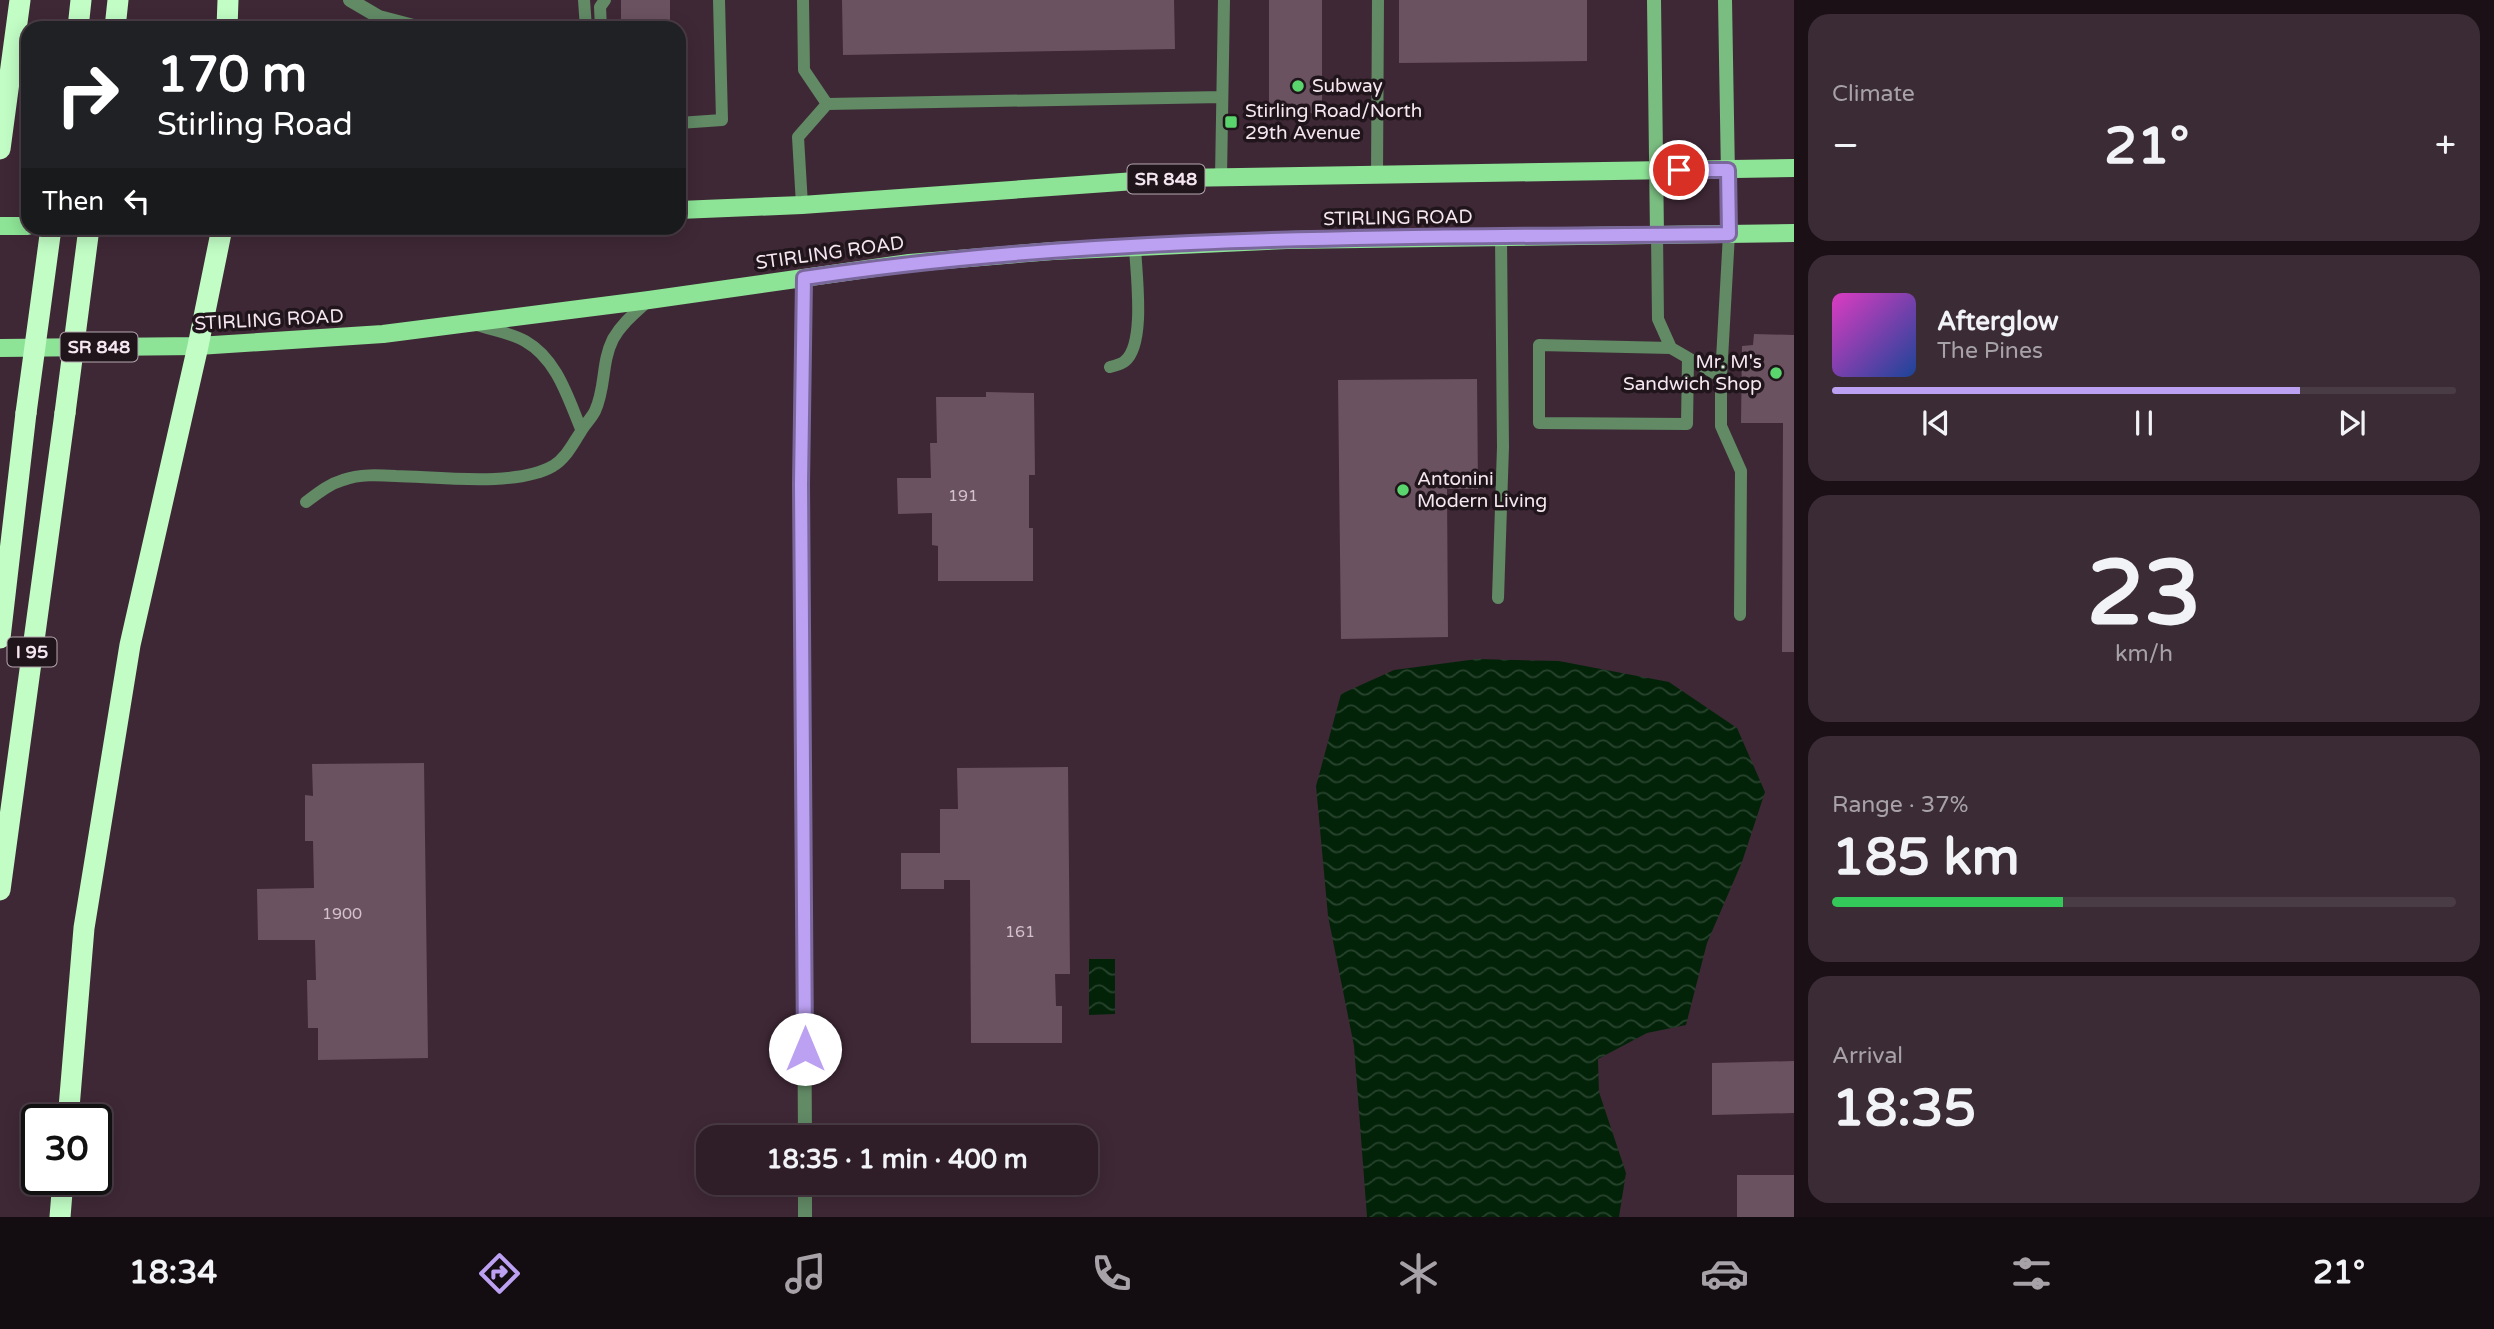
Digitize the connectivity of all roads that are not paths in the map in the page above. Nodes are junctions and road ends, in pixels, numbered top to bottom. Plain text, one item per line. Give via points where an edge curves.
1 (20, 0) edge
2 (82, 0) edge
3 (118, 0) edge
4 (350, 0) edge
5 (584, 0) edge
6 (605, 0) edge
7 (719, 0) edge
8 (803, 0) edge
9 (1224, 0) edge
10 (1378, 0) edge
11 (1654, 0) edge
12 (1725, 0) edge
13 (228, 3) edge
14 (79, 21) edge
15 (116, 21) edge
16 (229, 21) edge
17 (394, 21) edge
18 (586, 21) edge
19 (601, 21) edge
20 (1222, 97) junction
21 (827, 104) junction
22 (686, 123) edge
23 (0, 149) edge
24 (1794, 168) edge
25 (1728, 170) junction
26 (1655, 171) junction
27 (1377, 175) junction
28 (1221, 177) junction
29 (802, 205) junction
30 (686, 211) edge
31 (0, 226) edge
32 (21, 226) edge
33 (1794, 233) edge
34 (1729, 234) junction
35 (50, 235) edge
36 (88, 235) edge
37 (221, 235) edge
38 (1657, 235) junction
39 (1501, 237) junction
40 (1135, 247) junction
41 (804, 278) junction
42 (649, 300) junction
43 (473, 324) junction
44 (198, 346) junction
45 (0, 348) edge
46 (1671, 348) junction
47 (1688, 358) junction
48 (1110, 367) dead end
49 (1721, 377) junction
50 (581, 429) junction
51 (306, 502) dead end
52 (1497, 598) dead end
53 (1740, 615) dead end
54 (0, 638) edge
55 (0, 890) edge
56 (69, 1104) edge
57 (805, 1125) edge
58 (62, 1195) edge
59 (805, 1195) edge
60 (60, 1217) edge
61 (805, 1217) edge

1 - 23 highway
2 - 14 highway
3 - 15 highway
4 - 17 street
5 - 18 lane
6 - 19 lane
7 - 22 lane via 722,121
8 - 21 lane via 804,70
9 - 20 lane
10 - 27 lane
11 - 26 street
12 - 25 street
13 - 16 highway
20 - 21 lane
20 - 28 lane
21 - 29 lane via 798,137
24 - 25 main road, SR 848
25 - 26 main road, SR 848
25 - 34 street
26 - 27 main road, SR 848
26 - 38 street
27 - 28 main road, SR 848
28 - 29 main road, SR 848
29 - 30 main road, SR 848
31 - 32 main road
33 - 34 main road, STIRLING ROAD / SR 848
34 - 38 main road, STIRLING ROAD / SR 848
34 - 49 lane
35 - 54 highway, bridge
36 - 55 highway, I 95, bridge
37 - 44 highway
38 - 39 main road, STIRLING ROAD / SR 848
38 - 46 lane via 1658,319
39 - 40 main road, STIRLING ROAD / SR 848
39 - 52 lane via 1503,447
40 - 41 main road, STIRLING ROAD / SR 848 via 909,263
40 - 48 lane via 1136,340 1125,361
41 - 42 main road, STIRLING ROAD / SR 848
41 - 57 street
42 - 43 main road, STIRLING ROAD / SR 848
42 - 50 lane via 613,340 603,365 595,412
43 - 44 main road, STIRLING ROAD / SR 848
43 - 50 lane via 526,341 541,354 556,372
44 - 45 main road, STIRLING ROAD / SR 848
44 - 56 highway via 130,645 84,928
46 - 47 lane
46 - 47 lane via 1539,345 1539,423 1687,424
47 - 49 lane
49 - 53 lane via 1721,426 1741,471
50 - 51 lane via 556,464 538,474 514,479 370,475 328,485
58 - 60 highway
59 - 61 street

